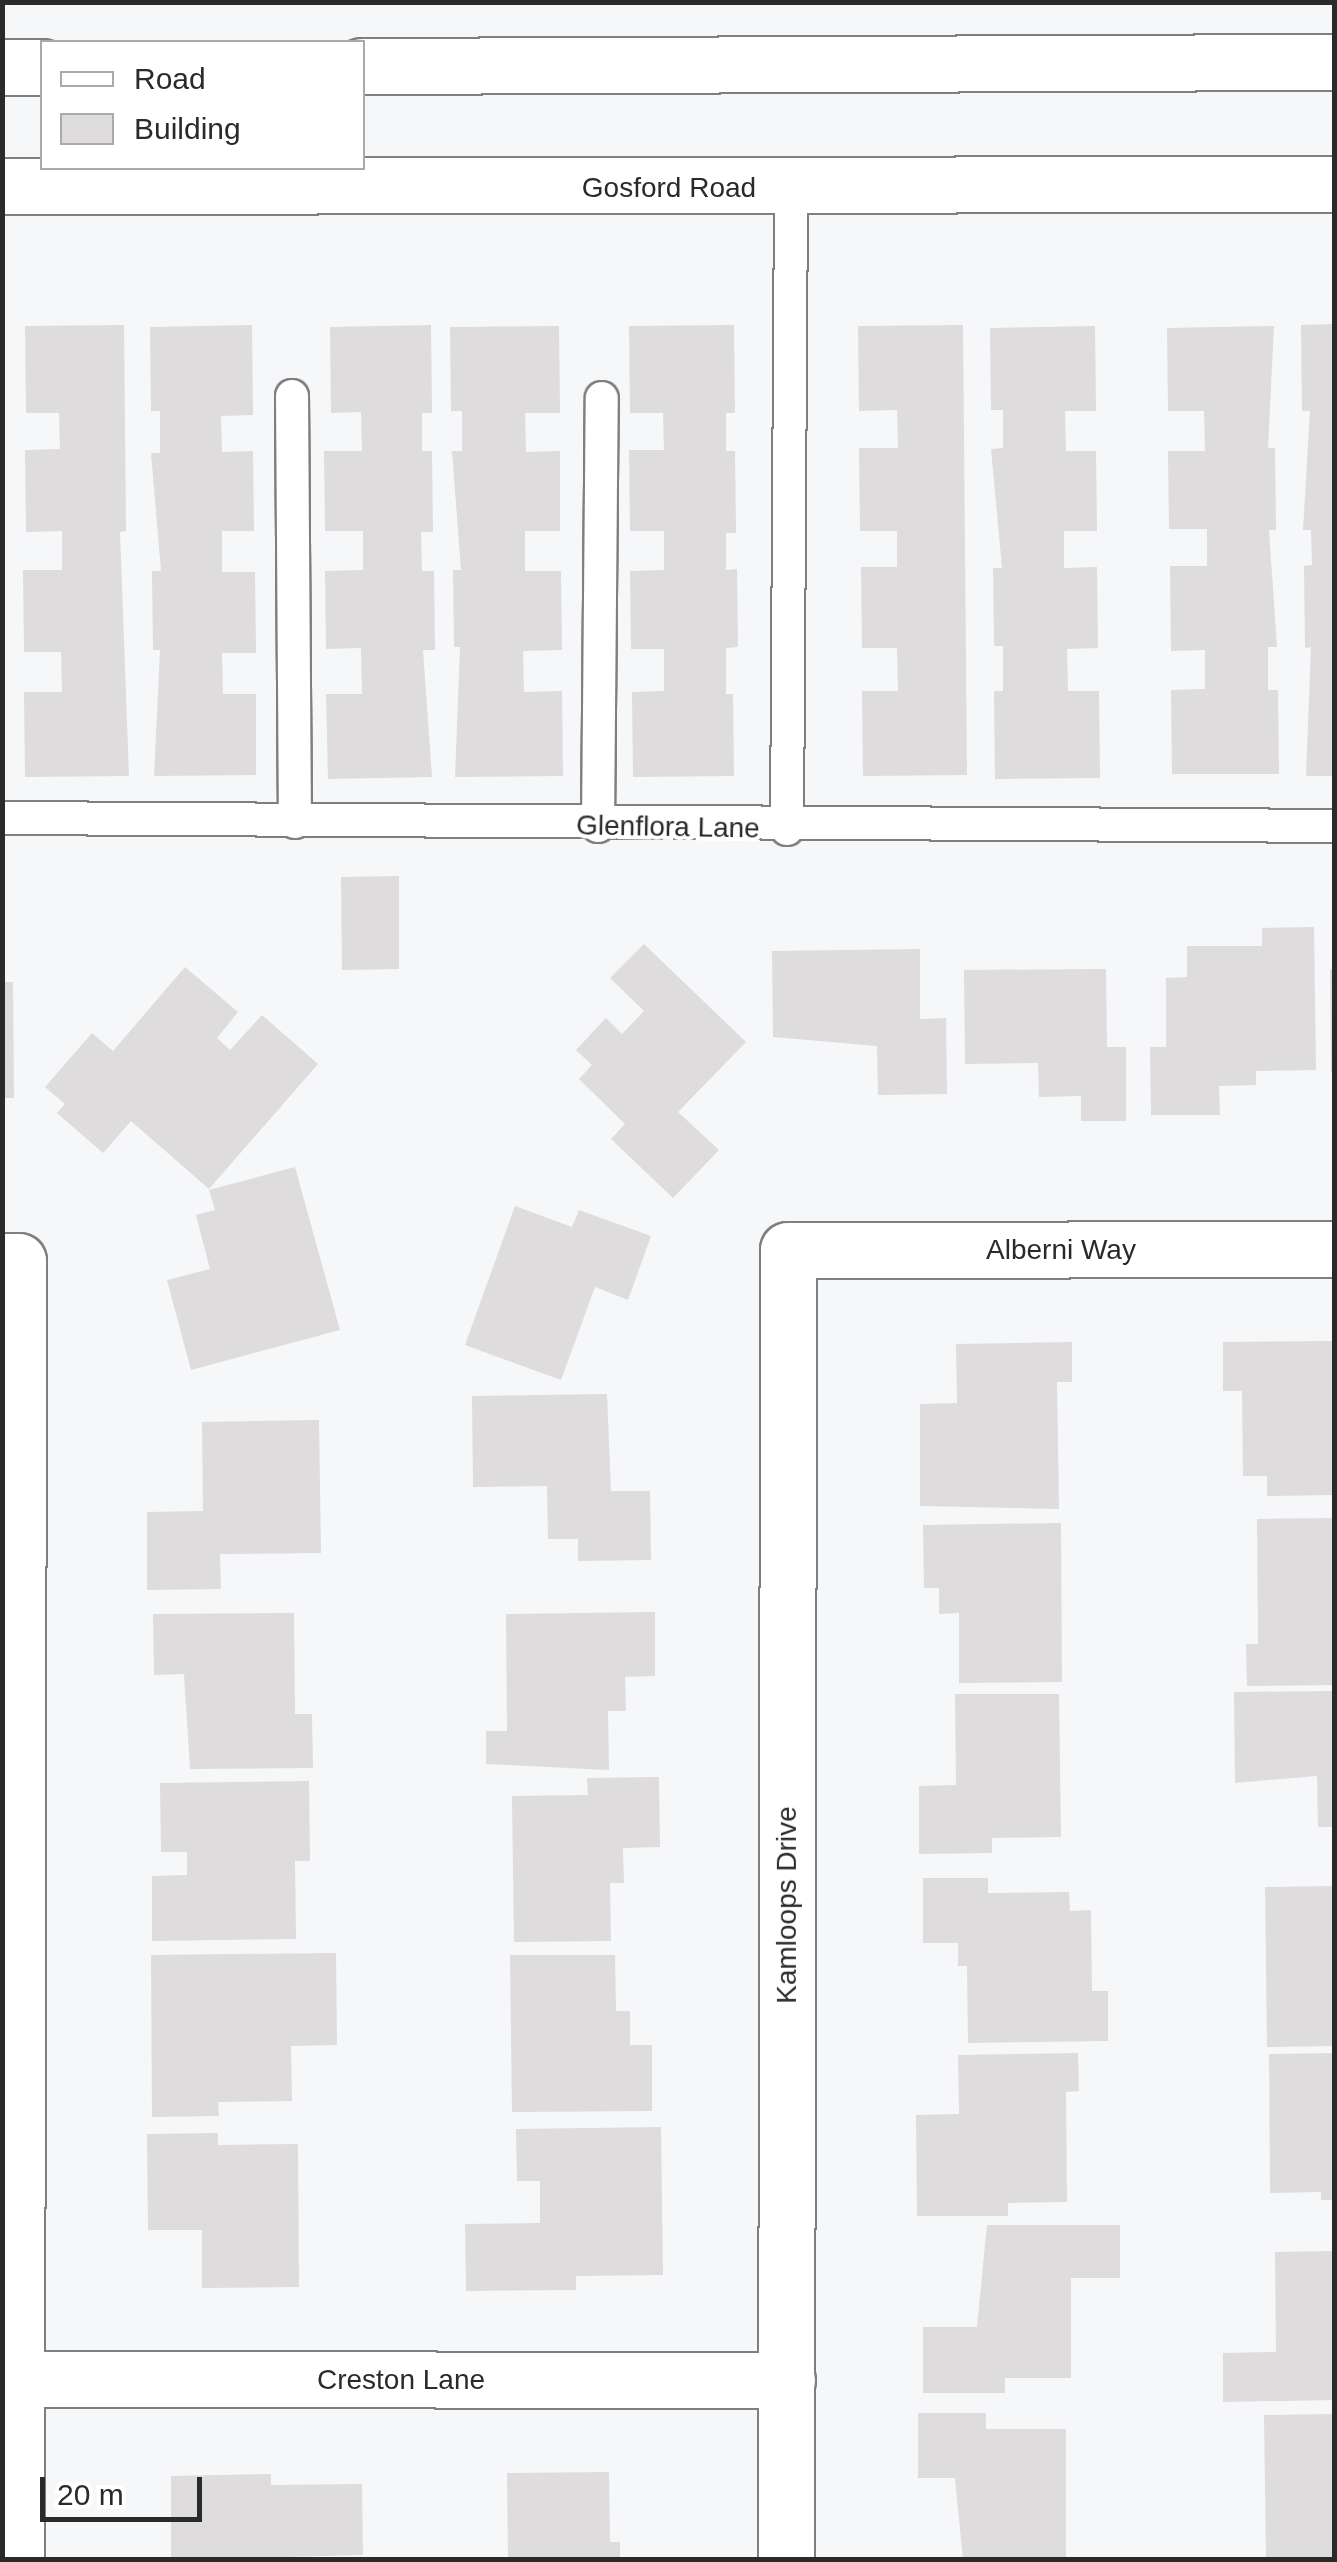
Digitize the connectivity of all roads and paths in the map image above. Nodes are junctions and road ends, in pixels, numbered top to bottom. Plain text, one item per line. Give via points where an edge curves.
1 (1334, 62) edge
2 (365, 66) edge
3 (2, 67) edge
4 (40, 67) edge
5 (1334, 184) edge
6 (2, 186) edge
7 (791, 188) junction
8 (292, 396) dead end
9 (602, 398) dead end
10 (2, 818) edge
11 (296, 822) junction
12 (598, 826) junction
13 (1334, 826) edge
14 (788, 828) junction
15 (1334, 1249) edge
16 (788, 1250) joint
17 (10, 1261) edge
18 (10, 2031) edge
19 (16, 2379) junction
20 (786, 2380) junction
21 (16, 2560) edge
22 (786, 2560) edge

1 - 2 street
3 - 4 street
5 - 7 street, Gosford Road
6 - 7 street, Gosford Road
7 - 14 lane
8 - 11 lane
9 - 12 lane
10 - 11 lane, Glenflora Lane
11 - 12 lane, Glenflora Lane
12 - 14 lane, Glenflora Lane
13 - 14 lane, Glenflora Lane
15 - 16 street, Alberni Way
16 - 20 street, Kamloops Drive
17 - 18 street
18 - 19 street
19 - 20 street, Creston Lane
19 - 21 street
20 - 22 street, Kamloops Drive

